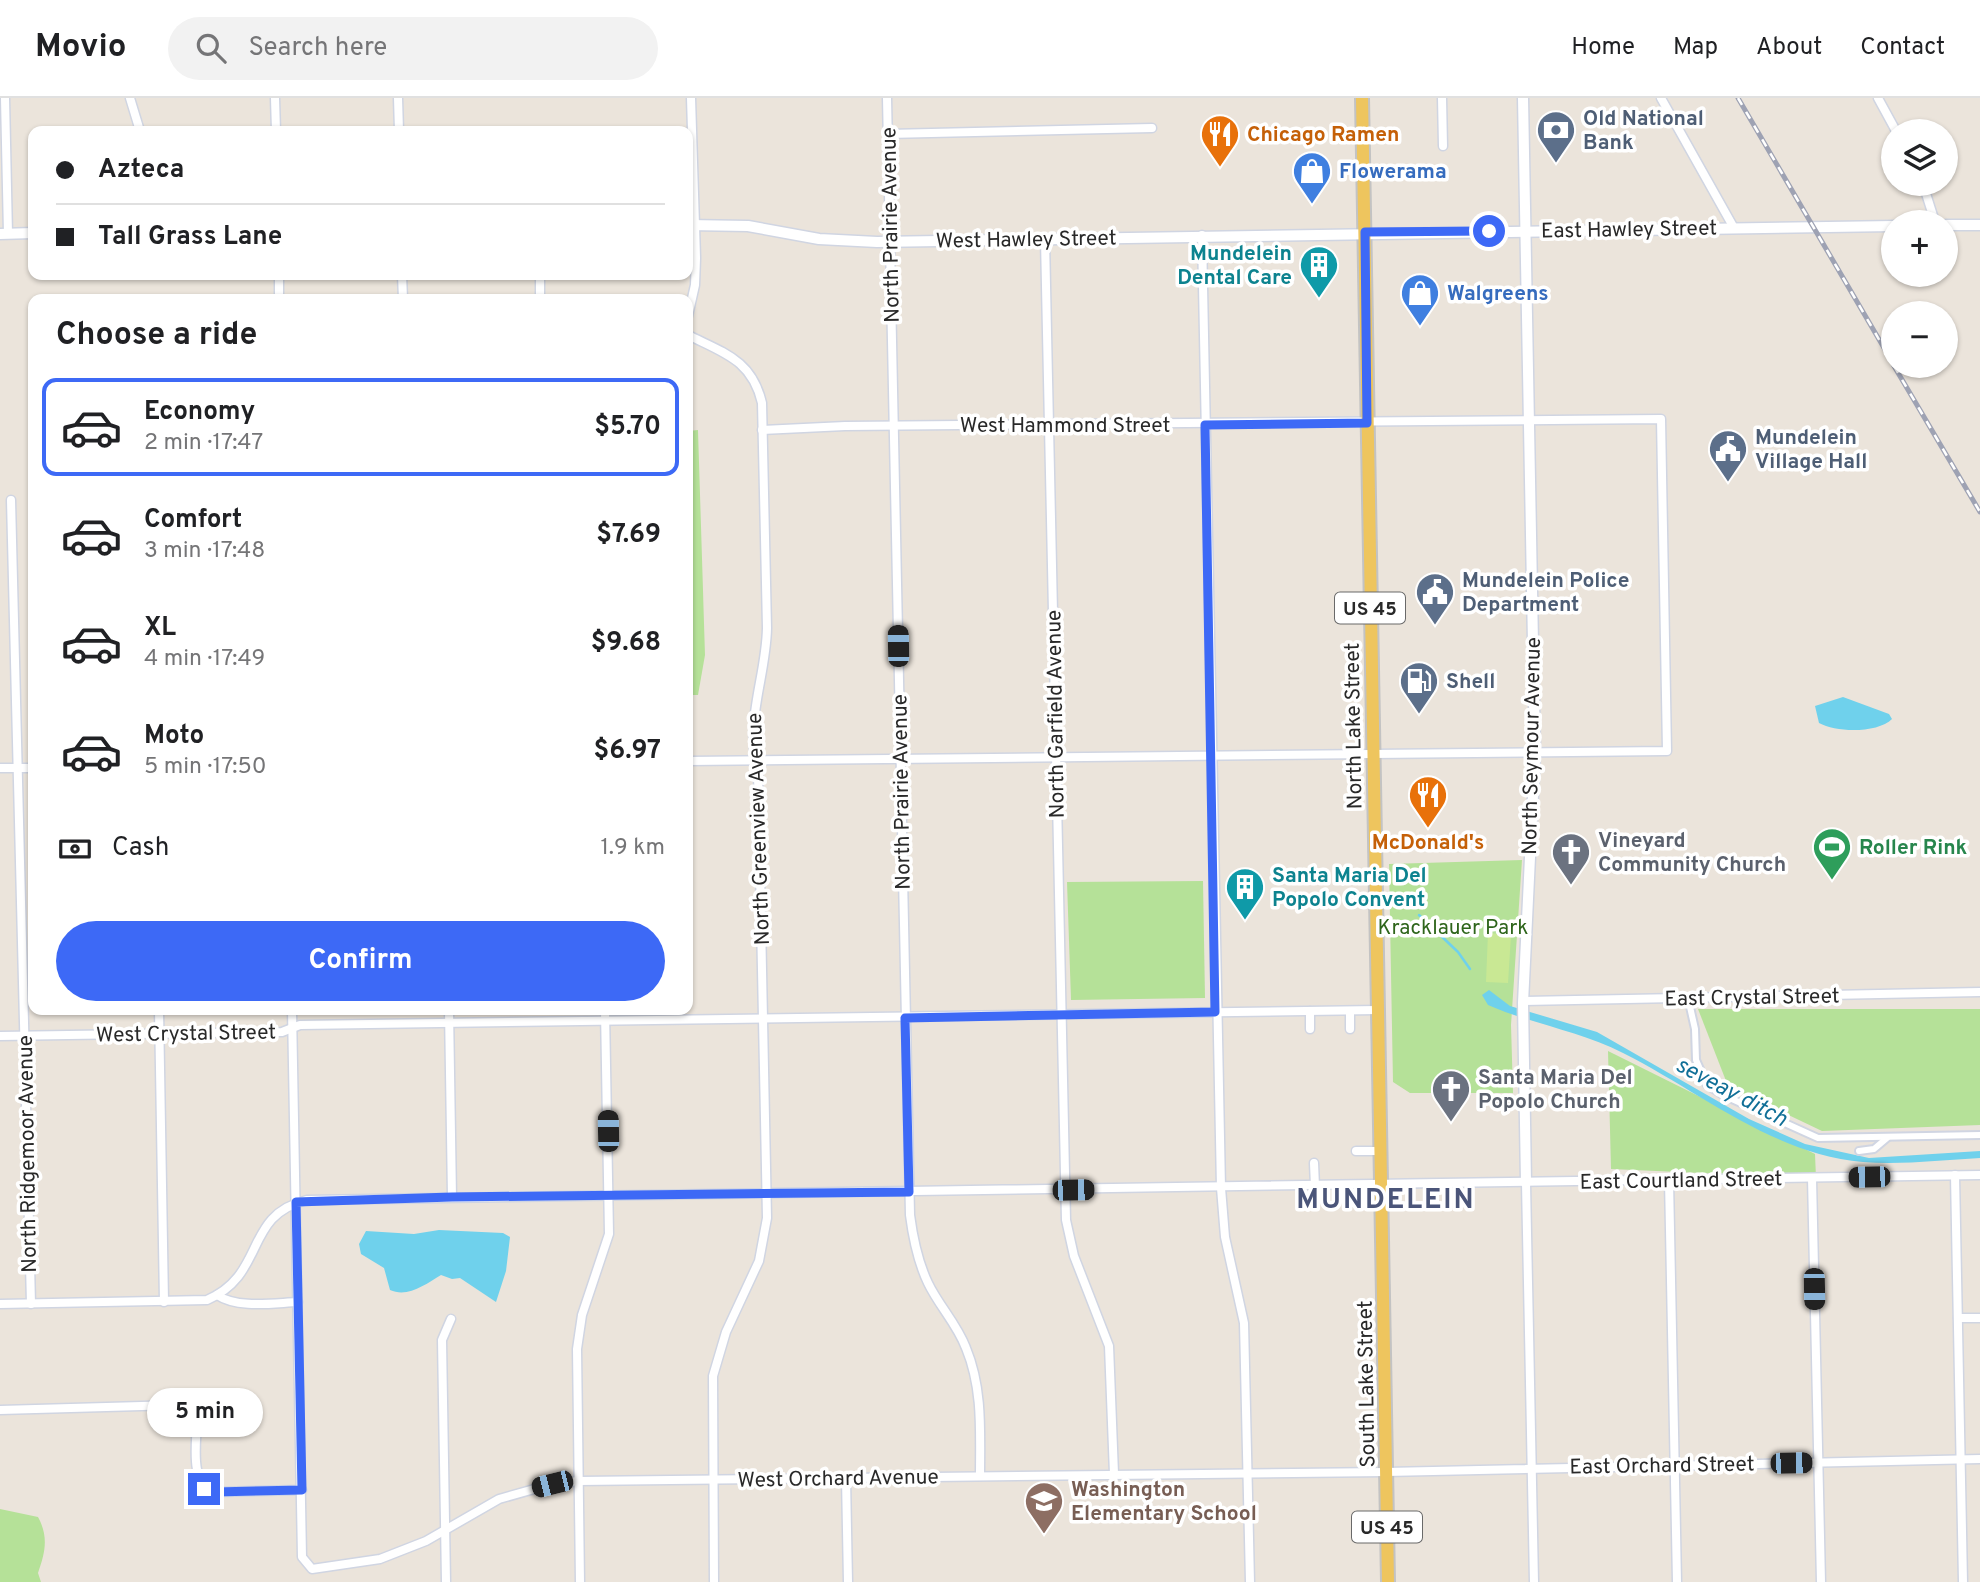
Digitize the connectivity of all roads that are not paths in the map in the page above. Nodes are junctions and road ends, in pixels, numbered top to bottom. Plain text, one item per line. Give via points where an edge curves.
1 (5, 98) edge
2 (130, 98) edge
3 (275, 98) edge
4 (398, 98) edge
5 (691, 98) edge
6 (887, 98) edge
7 (1362, 98) edge
8 (1441, 98) edge
9 (1523, 98) edge
10 (1661, 98) edge
11 (1878, 98) edge
12 (1889, 119) edge
13 (138, 126) edge
14 (276, 126) edge
15 (399, 126) edge
16 (691, 126) edge
17 (1152, 128) dead end
18 (888, 134) junction
19 (1443, 146) dead end
20 (693, 225) edge
21 (1958, 225) edge
22 (1980, 225) edge
23 (1881, 226) edge
24 (1734, 228) junction
25 (1525, 230) junction
26 (1365, 232) junction
27 (28, 233) edge
28 (4, 234) edge
29 (1202, 235) junction
30 (1045, 239) junction
31 (890, 242) junction
32 (693, 255) edge
33 (693, 294) edge
34 (693, 338) edge
35 (1528, 422) junction
36 (1367, 423) junction
37 (1050, 425) junction
38 (1205, 425) junction
39 (894, 426) junction
40 (762, 430) junction
41 (11, 500) dead end
42 (1535, 753) junction
43 (1212, 756) junction
44 (1373, 756) junction
45 (1056, 757) junction
46 (900, 759) junction
47 (755, 760) junction
48 (693, 761) edge
49 (0, 768) edge
50 (18, 768) junction
51 (28, 768) edge
52 (1980, 992) edge
53 (1688, 998) junction
54 (1523, 1002) junction
55 (1378, 1010) junction
56 (1310, 1011) junction
57 (1350, 1011) junction
58 (1215, 1012) junction
59 (159, 1015) edge
60 (292, 1015) edge
61 (449, 1015) edge
62 (605, 1015) edge
63 (1061, 1016) junction
64 (905, 1018) junction
65 (763, 1020) junction
66 (606, 1022) junction
67 (449, 1023) junction
68 (292, 1029) junction
69 (1310, 1029) dead end
70 (1350, 1029) dead end
71 (159, 1034) junction
72 (0, 1036) edge
73 (25, 1036) junction
74 (1980, 1135) edge
75 (1887, 1138) junction
76 (1356, 1150) dead end
77 (1381, 1151) junction
78 (1859, 1151) dead end
79 (1314, 1163) dead end
80 (1955, 1175) junction
81 (1980, 1175) edge
82 (1812, 1178) junction
83 (1669, 1180) junction
84 (1527, 1183) junction
85 (1382, 1186) junction
86 (1315, 1187) junction
87 (1221, 1188) junction
88 (1065, 1190) junction
89 (909, 1192) junction
90 (767, 1194) junction
91 (610, 1196) junction
92 (452, 1197) junction
93 (296, 1202) junction
94 (217, 1295) junction
95 (164, 1302) junction
96 (298, 1302) junction
97 (0, 1304) edge
98 (31, 1304) junction
99 (1958, 1318) junction
100 (1980, 1318) edge
101 (451, 1320) dead end
102 (0, 1410) edge
103 (1980, 1459) edge
104 (1960, 1460) junction
105 (1817, 1462) junction
106 (1675, 1465) junction
107 (1532, 1468) junction
108 (1248, 1472) junction
109 (1386, 1472) junction
110 (1114, 1474) junction
111 (980, 1476) junction
112 (846, 1478) junction
113 (712, 1479) junction
114 (578, 1481) junction
115 (302, 1490) junction
116 (445, 1529) junction
117 (446, 1582) edge
118 (580, 1582) edge
119 (714, 1582) edge
120 (848, 1582) edge
121 (1250, 1582) edge
122 (1388, 1582) edge
123 (1534, 1582) edge
124 (1677, 1582) edge
125 (1821, 1582) edge
126 (1963, 1582) edge

1 - 28 street
2 - 13 street
3 - 14 street
4 - 15 street
5 - 16 street
6 - 18 street, North Prairie Avenue
7 - 26 main road, North Lake Street / US 45
8 - 19 street
9 - 25 street, North Seymour Avenue
10 - 24 street
11 - 12 street
17 - 18 street
18 - 31 street, North Prairie Avenue
20 - 31 street, West Hawley Street via 748,226 846,242
21 - 22 street
23 - 24 street, East Hawley Street
24 - 25 street, East Hawley Street
25 - 26 street, East Hawley Street
25 - 35 street, North Seymour Avenue
26 - 29 street, West Hawley Street
26 - 36 main road, North Lake Street / US 45
27 - 28 street
29 - 30 street, West Hawley Street
29 - 38 street
30 - 31 street, West Hawley Street
30 - 37 street, North Garfield Avenue
31 - 39 street, North Prairie Avenue
32 - 33 street
34 - 40 street, North Greenview Avenue via 736,359 750,372 762,403
35 - 36 street, West Hammond Street
35 - 42 street, North Seymour Avenue
35 - 42 street, West Hammond Street via 1661,419 1668,751
36 - 38 street, West Hammond Street
36 - 44 main road, North Lake Street / US 45
37 - 38 street, West Hammond Street
37 - 39 street, West Hammond Street
37 - 45 street, North Garfield Avenue
38 - 43 street
39 - 40 street, West Hammond Street
39 - 46 street, North Prairie Avenue
40 - 47 street, North Greenview Avenue via 767,628 765,665 752,722
41 - 50 street, North Ridgemoor Avenue
42 - 44 street
42 - 54 street, North Seymour Avenue
43 - 44 street
43 - 45 street
43 - 58 street
44 - 55 main road, North Lake Street / US 45
45 - 46 street
45 - 63 street, North Garfield Avenue
46 - 47 street
46 - 64 street, North Prairie Avenue
47 - 48 street
47 - 65 street, North Greenview Avenue
49 - 50 street
50 - 51 street
50 - 73 street, North Ridgemoor Avenue
52 - 53 street, East Crystal Street
53 - 54 street, East Crystal Street
53 - 75 street via 1696,1060 1707,1085 1818,1138
54 - 84 street, North Seymour Avenue
55 - 57 street, West Crystal Street
55 - 77 main road, North Lake Street / US 45
56 - 57 street, West Crystal Street
56 - 58 street, West Crystal Street
56 - 69 street
57 - 70 street
58 - 63 street, West Crystal Street
58 - 87 street
59 - 71 street
60 - 68 street
61 - 67 street
62 - 66 street
63 - 64 street, West Crystal Street
63 - 88 street, North Garfield Avenue
64 - 65 street, West Crystal Street
64 - 89 street, North Prairie Avenue
65 - 66 street, West Crystal Street
65 - 90 street, North Greenview Avenue
66 - 67 street, West Crystal Street
66 - 91 street
67 - 68 street, West Crystal Street via 300,1025
67 - 92 street
68 - 71 street, West Crystal Street
68 - 93 street
71 - 73 street, West Crystal Street
71 - 95 street
72 - 73 street, West Crystal Street
73 - 98 street, North Ridgemoor Avenue
74 - 75 street
75 - 78 street via 1874,1149
76 - 77 street
77 - 85 main road, North Lake Street / US 45
79 - 86 street
80 - 81 street, East Courtland Street
80 - 82 street, East Courtland Street
80 - 99 street
82 - 83 street, East Courtland Street
82 - 105 street
83 - 84 street, East Courtland Street
83 - 106 street
84 - 85 street, East Courtland Street
84 - 107 street
85 - 86 street, East Courtland Street
85 - 109 main road, South Lake Street / US 45
86 - 87 street, East Courtland Street
87 - 88 street, East Courtland Street
87 - 108 street via 1225,1237 1244,1323
88 - 89 street, East Courtland Street
88 - 110 street, North Garfield Avenue via 1074,1256 1109,1346
89 - 90 street, East Courtland Street
89 - 111 street, North Prairie Avenue via 922,1267 973,1367
90 - 91 street, East Courtland Street
90 - 113 street, North Greenview Avenue via 760,1261 726,1332 713,1376
91 - 92 street, East Courtland Street
91 - 114 street via 606,1247 577,1341
92 - 93 street, East Courtland Street
93 - 94 street via 274,1214 245,1269 234,1284
93 - 96 street
94 - 95 street via 200,1301
94 - 96 street via 246,1303
95 - 98 street
96 - 115 street
97 - 98 street
99 - 100 street
99 - 104 street
101 - 116 street via 442,1340
102 - 115 street via 177,1405 197,1418 197,1479 204,1489
103 - 104 street, East Orchard Street
104 - 105 street, East Orchard Street
104 - 126 street
105 - 106 street, East Orchard Street
105 - 125 street
106 - 107 street, East Orchard Street
106 - 124 street
107 - 109 street, East Orchard Street
107 - 123 street
108 - 109 street, West Orchard Avenue
108 - 110 street, West Orchard Avenue
108 - 121 street
109 - 122 main road, South Lake Street / US 45
110 - 111 street, West Orchard Avenue
111 - 112 street, West Orchard Avenue
112 - 113 street, West Orchard Avenue
112 - 120 street
113 - 114 street, West Orchard Avenue
113 - 119 street, North Greenview Avenue
114 - 116 street, West Orchard Avenue via 517,1492
114 - 118 street
115 - 116 street, West Orchard Avenue via 302,1558 307,1567 380,1559
116 - 117 street

